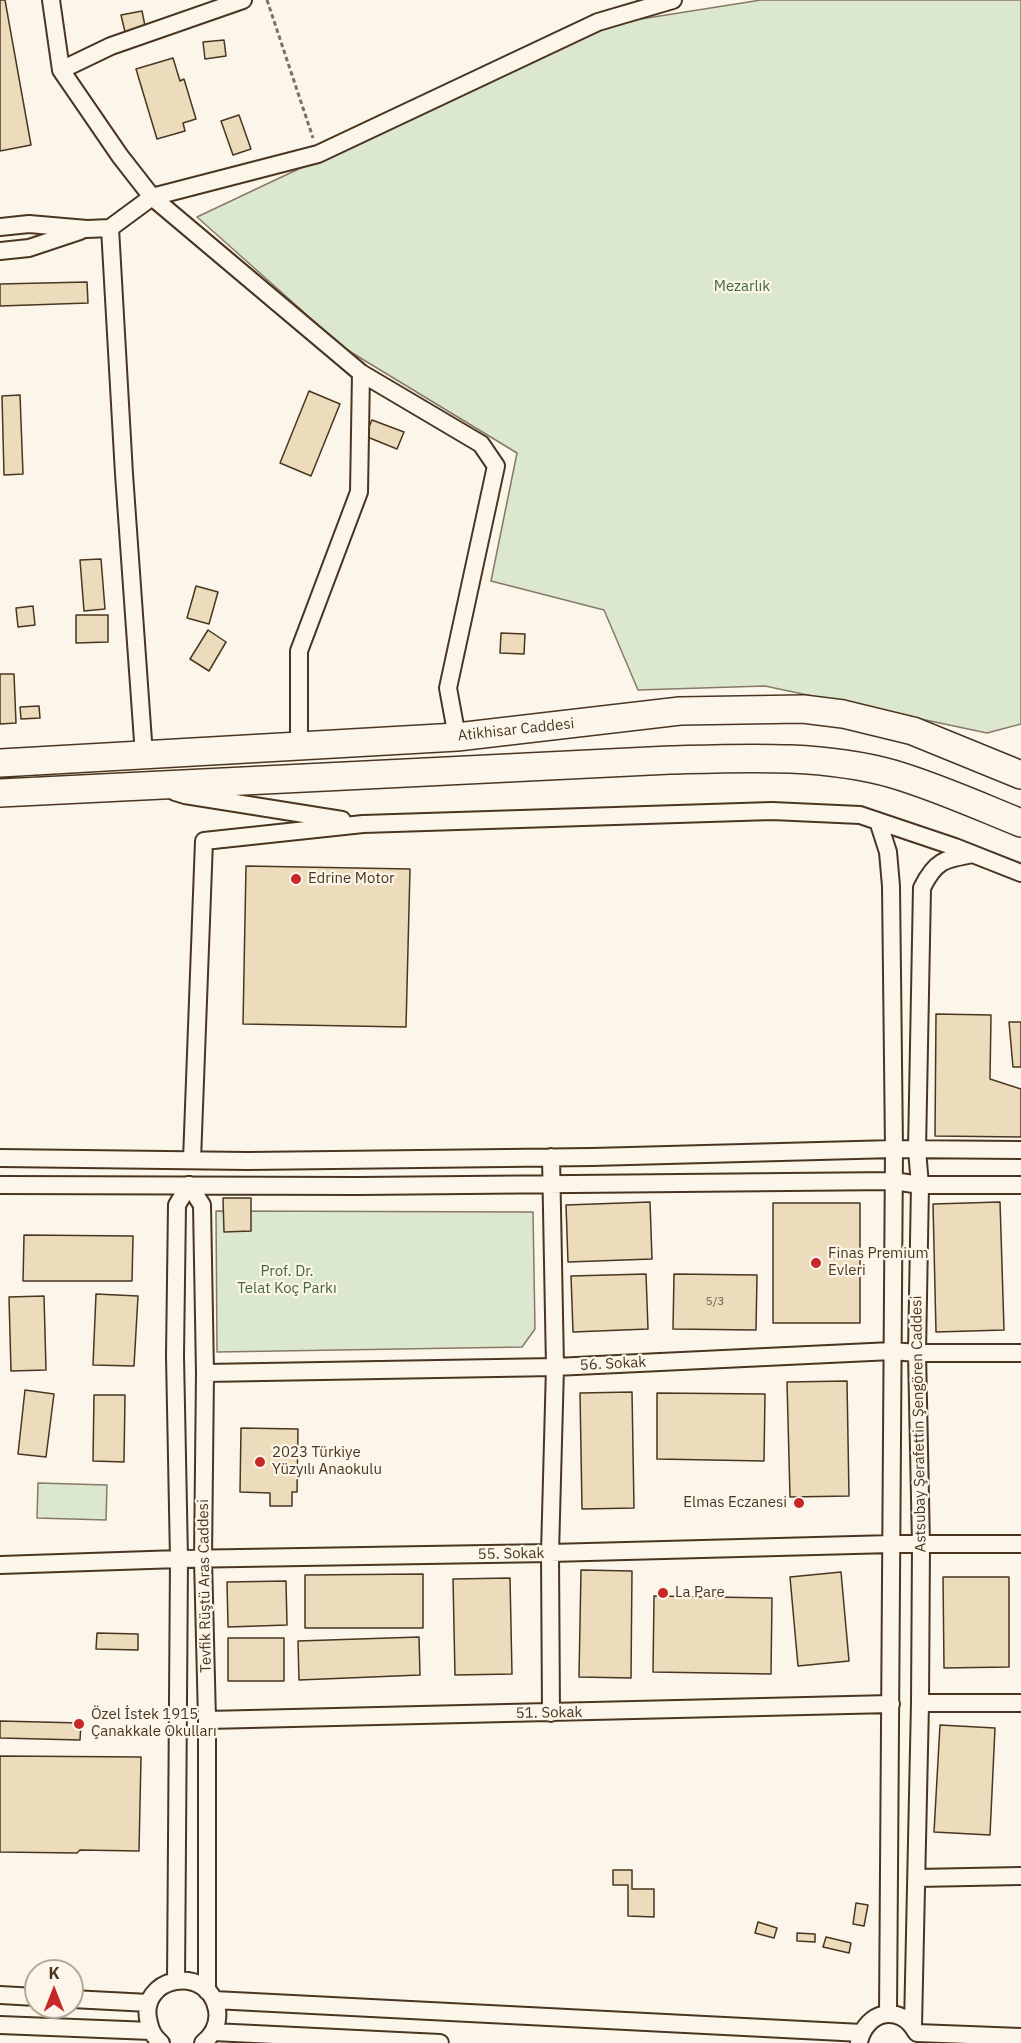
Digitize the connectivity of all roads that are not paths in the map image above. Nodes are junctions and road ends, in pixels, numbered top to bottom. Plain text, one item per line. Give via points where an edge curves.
1 (51, 0) edge
2 (243, 0) edge
3 (673, 0) edge
4 (61, 70) junction
5 (152, 197) junction
6 (0, 227) edge
7 (110, 228) junction
8 (87, 229) junction
9 (0, 251) edge
10 (361, 373) junction
11 (457, 737) junction
12 (299, 747) junction
13 (144, 755) junction
14 (0, 763) edge
15 (1021, 775) edge
16 (154, 784) junction
17 (0, 793) edge
18 (878, 821) junction
19 (1021, 823) edge
20 (363, 824) junction
21 (973, 854) junction
22 (1021, 873) edge
23 (894, 1149) junction
24 (917, 1150) junction
25 (1021, 1150) edge
26 (551, 1157) junction
27 (0, 1158) edge
28 (192, 1160) junction
29 (894, 1181) junction
30 (0, 1185) edge
31 (189, 1185) junction
32 (552, 1185) junction
33 (920, 1185) junction
34 (1021, 1185) edge
35 (892, 1351) junction
36 (917, 1353) junction
37 (1021, 1353) edge
38 (555, 1367) junction
39 (205, 1373) junction
40 (892, 1544) junction
41 (1021, 1544) edge
42 (921, 1545) junction
43 (550, 1553) junction
44 (180, 1558) junction
45 (203, 1558) junction
46 (0, 1565) edge
47 (920, 1703) junction
48 (1021, 1703) edge
49 (891, 1704) junction
50 (551, 1713) junction
51 (207, 1720) junction
52 (1021, 1876) edge
53 (917, 1878) junction
54 (176, 1981) junction
55 (0, 1995) edge
56 (210, 1995) junction
57 (24, 1996) edge
58 (84, 2000) edge
59 (149, 2003) junction
60 (888, 2014) junction
61 (0, 2025) edge
62 (916, 2034) edge
63 (156, 2037) edge
64 (208, 2037) edge
65 (1021, 2037) edge
66 (860, 2038) edge
67 (440, 2043) edge

1 - 4 street
2 - 4 street via 111,46
3 - 5 street via 598,22 318,154
4 - 5 street
5 - 7 street
5 - 10 street
6 - 8 street via 29,224
7 - 8 street
7 - 13 street
8 - 9 street via 29,248
10 - 11 street via 481,444 496,466 448,688
10 - 12 street via 359,492 299,651
11 - 12 highway, Atikhisar Caddesi
11 - 15 highway, Atikhisar Caddesi via 680,711 803,709 913,731
12 - 13 highway, Atikhisar Caddesi
13 - 14 highway, Atikhisar Caddesi
16 - 17 highway
16 - 19 highway via 670,760 773,759 893,774
16 - 20 street via 185,795
18 - 20 street via 860,815 772,811
18 - 21 street
18 - 23 street, Astsubay Şerafettin Şengören Caddesi via 888,852 891,886
20 - 28 street via 204,841
21 - 22 street
21 - 24 street, Astsubay Şerafettin Şengören Caddesi via 941,861 929,872 922,888
23 - 24 street
23 - 26 street
23 - 29 street, Astsubay Şerafettin Şengören Caddesi
24 - 25 street
24 - 33 street, Astsubay Şerafettin Şengören Caddesi
26 - 28 street
26 - 32 street
27 - 28 street
29 - 32 street
29 - 33 street
29 - 35 street, Astsubay Şerafettin Şengören Caddesi
30 - 31 street
31 - 32 street
31 - 39 street, Tevfik Rüştü Aras Caddesi via 202,1205
31 - 44 street, Tevfik Rüştü Aras Caddesi via 177,1205 175,1356
32 - 38 street
33 - 34 street
33 - 36 street, Astsubay Şerafettin Şengören Caddesi
35 - 36 street, 56. Sokak
35 - 38 street, 56. Sokak
35 - 40 street, Astsubay Şerafettin Şengören Caddesi
36 - 37 street, 56. Sokak
36 - 42 street, Astsubay Şerafettin Şengören Caddesi
38 - 39 street, 56. Sokak
38 - 43 street
39 - 45 street, Tevfik Rüştü Aras Caddesi
40 - 42 street, 55. Sokak
40 - 43 street, 55. Sokak
40 - 49 street, Astsubay Şerafettin Şengören Caddesi
41 - 42 street, 55. Sokak
42 - 47 street, Astsubay Şerafettin Şengören Caddesi
43 - 45 street, 55. Sokak
43 - 50 street
44 - 45 street, 55. Sokak
44 - 46 street, 55. Sokak
44 - 54 street, Tevfik Rüştü Aras Caddesi
45 - 51 street, Tevfik Rüştü Aras Caddesi
47 - 48 street
47 - 53 street, Astsubay Şerafettin Şengören Caddesi
49 - 50 street, 51. Sokak
49 - 60 street, Astsubay Şerafettin Şengören Caddesi
50 - 51 street, 51. Sokak
51 - 56 street, Tevfik Rüştü Aras Caddesi
52 - 53 street
53 - 62 street, Astsubay Şerafettin Şengören Caddesi
54 - 56 street via 198,1984
54 - 59 street via 164,1985
55 - 57 street
56 - 64 street, Tevfik Rüştü Aras Caddesi via 217,2021
56 - 66 street
58 - 59 street
59 - 63 street via 147,2015
60 - 62 street via 900,2016
60 - 66 street via 873,2019
61 - 63 street
62 - 65 street
64 - 67 street

